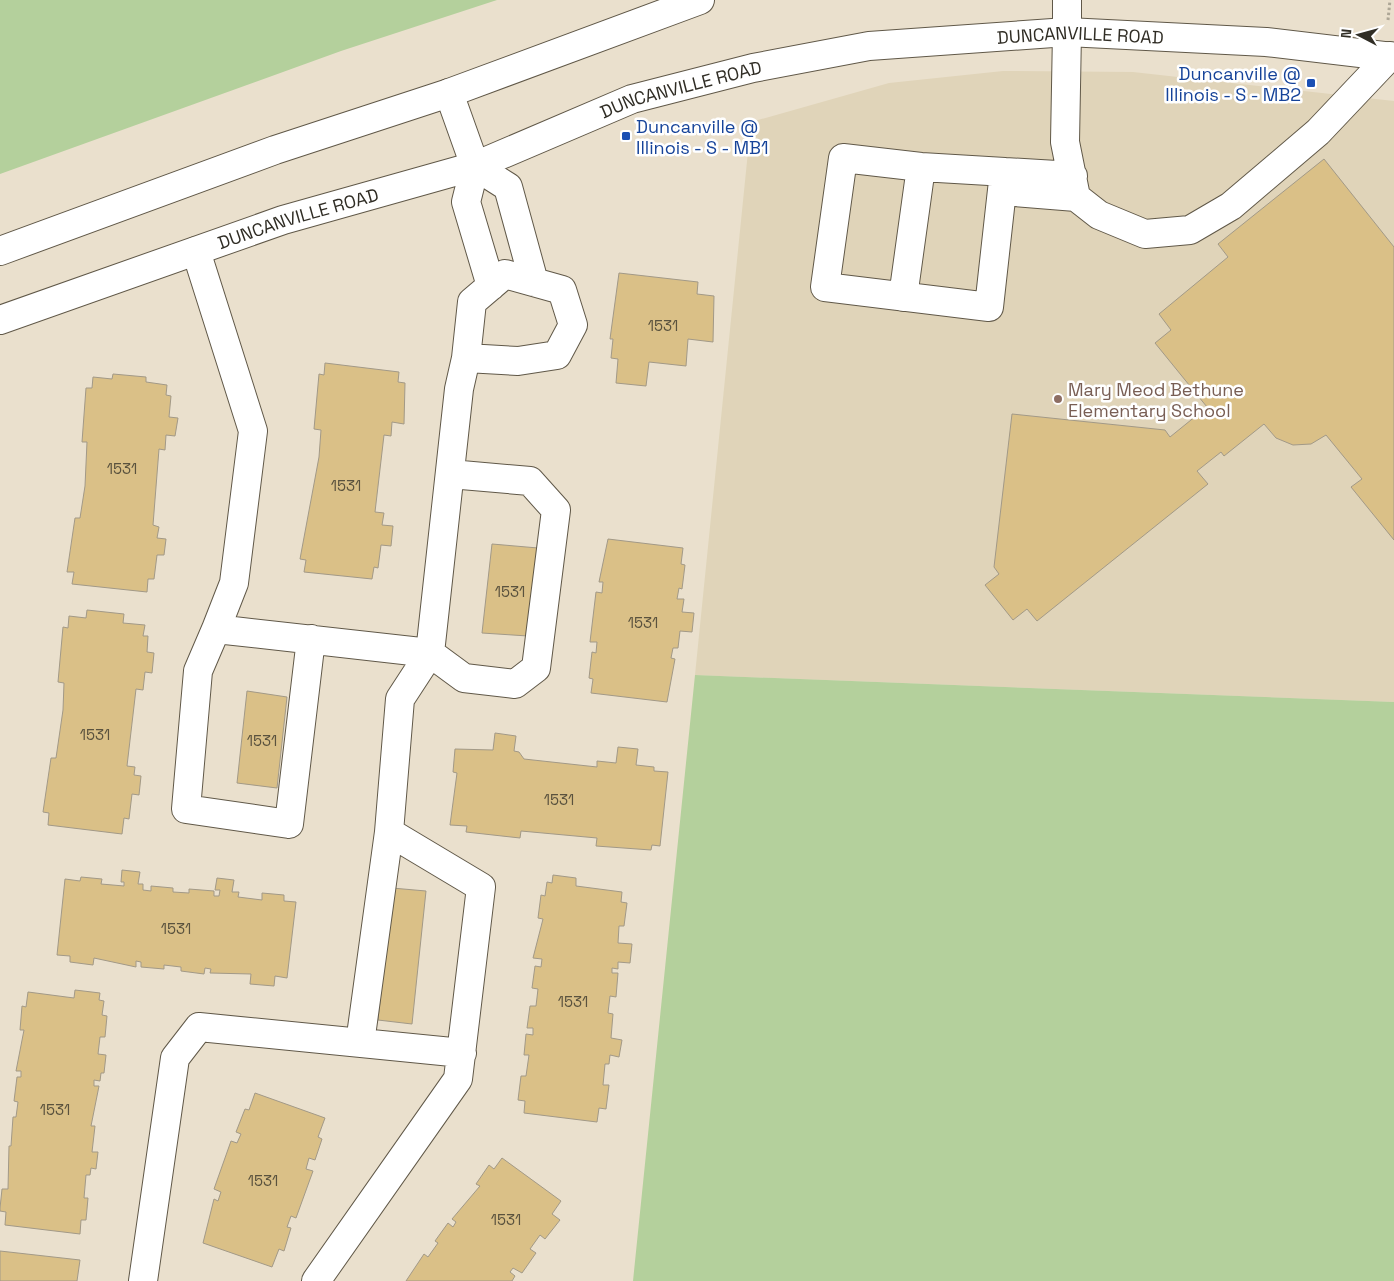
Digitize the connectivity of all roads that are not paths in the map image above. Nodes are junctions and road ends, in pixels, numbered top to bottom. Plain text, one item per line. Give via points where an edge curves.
1 (700, 0) edge
2 (1067, 0) edge
3 (1067, 32) junction
4 (1392, 57) edge
5 (449, 93) junction
6 (476, 166) junction
7 (921, 167) junction
8 (1003, 182) junction
9 (1075, 186) junction
10 (0, 251) edge
11 (196, 251) junction
12 (534, 282) junction
13 (491, 286) junction
14 (903, 297) junction
15 (0, 320) edge
16 (466, 358) junction
17 (450, 474) junction
18 (216, 628) junction
19 (311, 639) junction
20 (430, 653) junction
21 (389, 832) junction
22 (360, 1043) junction
23 (462, 1053) junction
24 (143, 1281) edge
25 (316, 1281) edge

1 - 5 main road
2 - 3 main road
3 - 4 main road, DUNCANVILLE ROAD via 1266,42
3 - 6 main road, DUNCANVILLE ROAD via 869,46 753,68 632,99
3 - 9 main road via 1065,142
4 - 9 main road via 1318,132 1231,206 1190,230 1145,234 1099,215
5 - 6 main road
5 - 10 main road via 275,150
6 - 11 main road, DUNCANVILLE ROAD via 283,220
6 - 12 main road via 508,187
6 - 13 main road via 466,202
7 - 8 main road
7 - 14 main road
7 - 14 main road via 843,158 825,287
8 - 9 main road
8 - 14 main road via 988,307
11 - 15 main road, DUNCANVILLE ROAD
11 - 18 main road via 252,431 234,583
12 - 13 main road via 505,274
12 - 16 main road via 562,290 565,299 573,325 557,355 518,361
13 - 16 main road via 472,302
16 - 17 main road
17 - 20 main road
17 - 20 main road via 530,481 556,510 536,668 515,684 464,678
18 - 19 main road
18 - 19 main road via 198,671 186,809 289,824
19 - 20 main road
20 - 21 main road via 400,699
21 - 22 main road
21 - 23 main road via 481,887
22 - 23 main road
22 - 24 main road via 199,1028 175,1058
23 - 25 main road via 458,1079

